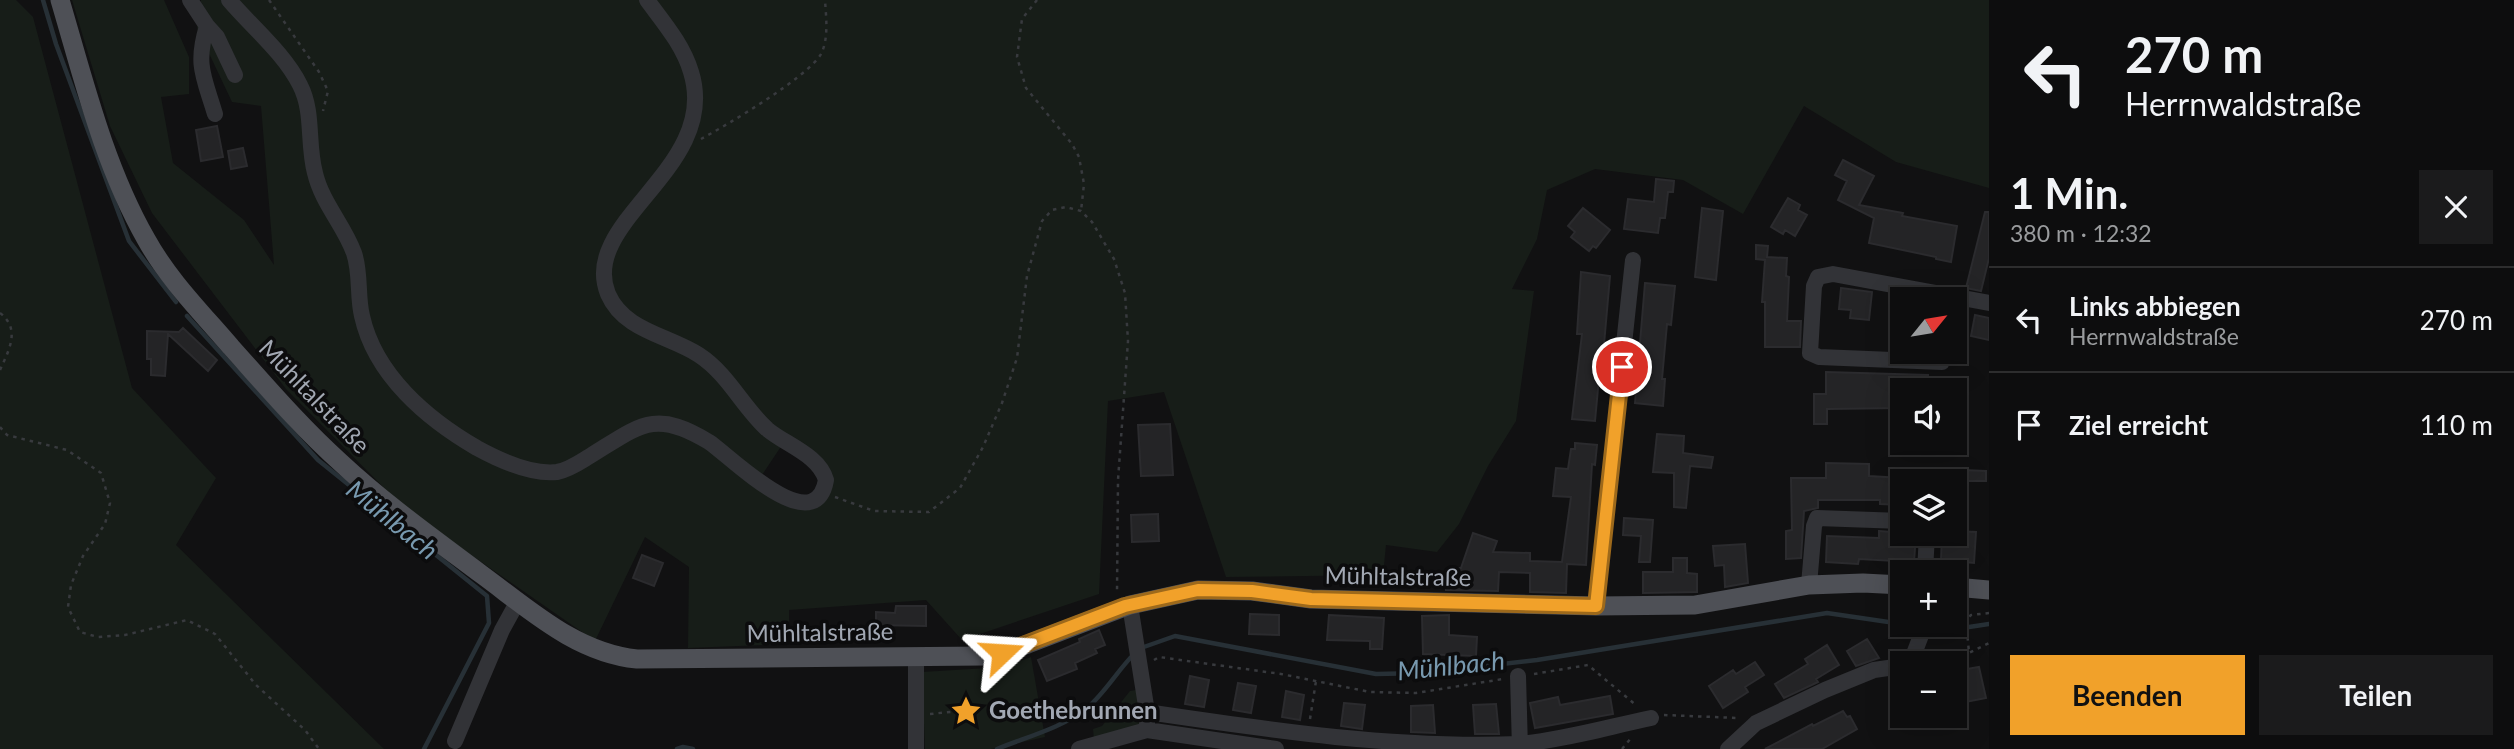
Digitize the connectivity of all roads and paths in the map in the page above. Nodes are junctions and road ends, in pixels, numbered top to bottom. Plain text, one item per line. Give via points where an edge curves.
1 (60, 0) edge
2 (190, 0) edge
3 (229, 0) edge
4 (269, 0) edge
5 (647, 0) edge
6 (825, 0) edge
7 (1037, 0) edge
8 (207, 26) junction
9 (236, 75) dead end
10 (215, 114) dead end
11 (309, 122) junction
12 (683, 148) junction
13 (1081, 211) junction
14 (1633, 260) dead end
15 (1903, 287) edge
16 (1967, 299) edge
17 (1989, 303) edge
18 (0, 313) edge
19 (1890, 360) edge
20 (0, 370) edge
21 (0, 427) edge
22 (822, 492) junction
23 (1890, 521) edge
24 (1890, 584) edge
25 (1809, 585) junction
26 (1967, 588) edge
27 (1989, 590) edge
28 (518, 601) junction
29 (1596, 606) junction
30 (1123, 607) junction
31 (1989, 613) edge
32 (1989, 643) edge
33 (916, 657) junction
34 (1138, 665) junction
35 (1890, 669) edge
36 (1518, 676) junction
37 (1316, 681) junction
38 (959, 711) dead end
39 (1147, 712) junction
40 (916, 715) junction
41 (1651, 718) junction
42 (1756, 723) junction
43 (1147, 730) junction
44 (1308, 736) junction
45 (455, 741) dead end
46 (1367, 746) edge
47 (1520, 747) edge
48 (320, 749) edge
49 (916, 749) edge
50 (1079, 749) edge
51 (1276, 749) edge
52 (1622, 749) edge
53 (1728, 749) edge

1 - 28 main road, Mühltalstraße via 113,172 162,266 298,422 339,462
2 - 8 street
3 - 11 street via 294,74
4 - 11 path via 328,91 325,109
5 - 12 street via 680,47 695,87 694,118
6 - 12 path via 827,30 821,54 794,79
7 - 13 path via 1023,19 1017,57 1026,88 1079,157 1084,184
8 - 9 street
8 - 10 street via 200,48 201,69
11 - 22 street via 318,185 357,261 368,337 391,375 442,426 498,458 555,472 648,423 661,422 695,433 785,498 809,501
12 - 22 street via 622,225 606,268 608,293 631,322 715,367 768,429 821,468 826,480
13 - 22 path via 1066,206 1052,210 1042,221 1027,276 1017,358 983,447 960,488 929,512 874,512
13 - 30 path via 1114,259 1125,293 1128,341 1118,480
14 - 29 street
15 - 19 street via 1833,274 1818,277 1814,286 1811,353
16 - 17 street
18 - 20 path via 8,319 13,340
21 - 48 path via 7,435 67,450 101,472 110,503 108,513 83,556 68,607 80,632 98,638 125,635 187,620 215,634 256,685
23 - 25 street via 1817,518
24 - 25 main road, Mühltalstraße
25 - 29 main road, Mühltalstraße via 1695,606
26 - 27 main road
28 - 33 main road, Mühltalstraße via 563,634 621,658
28 - 45 street
29 - 30 main road, Mühltalstraße via 1311,599 1198,590
30 - 33 main road, Mühltalstraße via 1002,653
30 - 34 street
31 - 32 path via 1966,620 1969,653
33 - 40 street
34 - 37 path via 1158,657
34 - 39 street
35 - 42 street via 1857,676
36 - 37 path via 1416,693 1370,692
36 - 41 path via 1588,664
36 - 47 street
37 - 44 path
38 - 40 path
39 - 43 street
39 - 44 street
40 - 49 street
41 - 42 path via 1670,714
41 - 47 street
41 - 52 path
42 - 53 street
43 - 50 street
43 - 51 street
44 - 46 street
46 - 47 street

